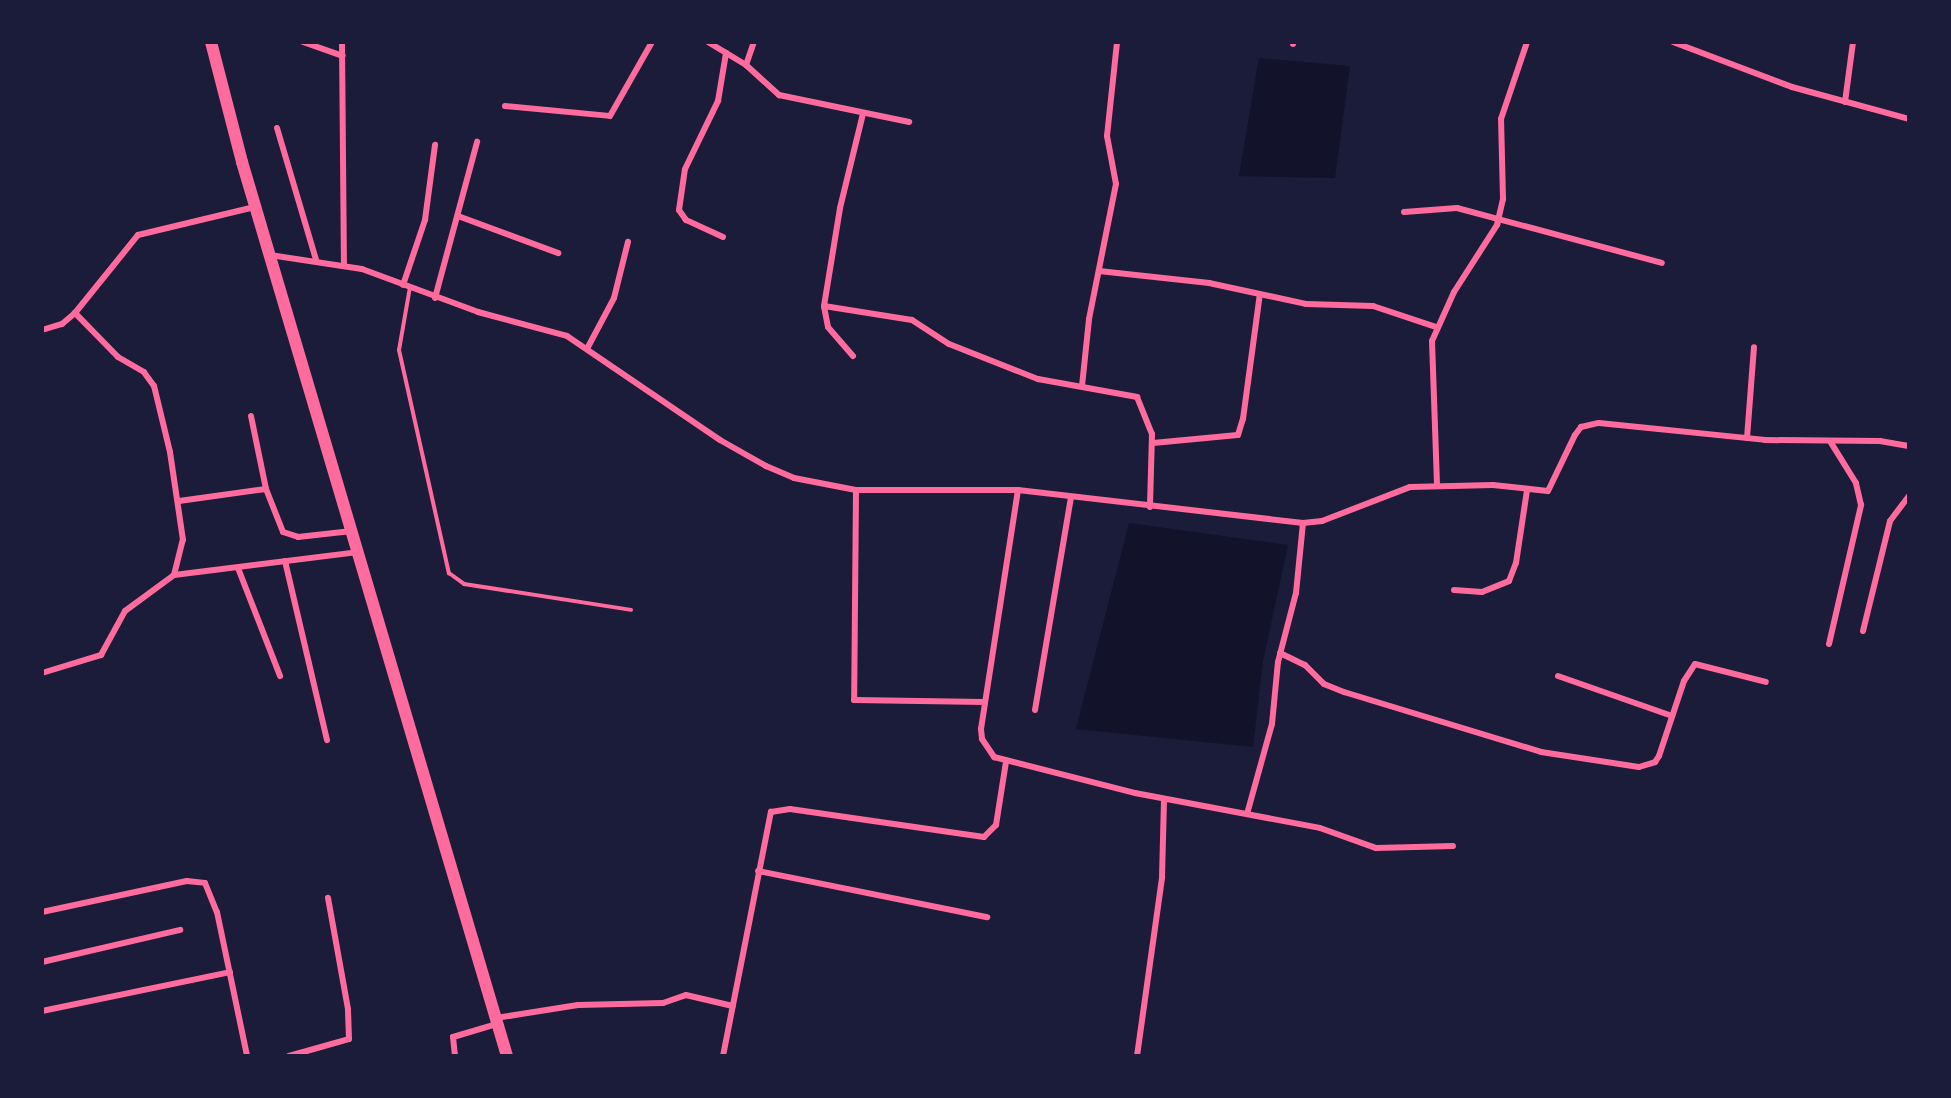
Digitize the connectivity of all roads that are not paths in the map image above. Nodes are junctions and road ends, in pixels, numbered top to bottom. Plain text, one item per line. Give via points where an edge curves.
1 (211, 42) edge
2 (303, 42) edge
3 (342, 42) edge
4 (652, 42) edge
5 (708, 42) edge
6 (754, 42) edge
7 (1117, 42) edge
8 (1527, 42) edge
9 (1673, 42) edge
10 (1852, 42) edge
11 (726, 53) junction
12 (343, 56) junction
13 (746, 65) junction
14 (1845, 102) junction
15 (505, 106) dead end
16 (863, 114) junction
17 (1909, 119) edge
18 (909, 122) dead end
19 (277, 128) dead end
20 (477, 142) dead end
21 (435, 145) dead end
22 (255, 207) junction
23 (1404, 212) dead end
24 (458, 216) junction
25 (1499, 219) junction
26 (723, 237) dead end
27 (628, 242) dead end
28 (558, 253) dead end
29 (270, 255) junction
30 (316, 260) junction
31 (1662, 263) dead end
32 (344, 265) junction
33 (1099, 271) junction
34 (402, 285) junction
35 (410, 287) junction
36 (1260, 294) junction
37 (435, 298) junction
38 (824, 306) junction
39 (75, 313) junction
40 (1436, 327) junction
41 (42, 330) edge
42 (588, 347) junction
43 (1754, 347) dead end
44 (853, 356) dead end
45 (1082, 386) junction
46 (251, 416) dead end
47 (1747, 438) junction
48 (1830, 441) junction
49 (1153, 443) junction
50 (1909, 446) edge
51 (1437, 484) junction
52 (266, 489) junction
53 (856, 490) junction
54 (1018, 490) junction
55 (1527, 490) junction
56 (1909, 496) edge
57 (1071, 498) junction
58 (179, 501) junction
59 (1150, 507) junction
60 (1303, 523) junction
61 (352, 531) junction
62 (359, 552) junction
63 (285, 561) junction
64 (238, 568) junction
65 (174, 575) junction
66 (1454, 590) dead end
67 (631, 610) dead end
68 (1863, 631) dead end
69 (1829, 644) dead end
70 (1280, 652) junction
71 (42, 673) edge
72 (280, 676) dead end
73 (1558, 676) dead end
74 (1766, 682) dead end
75 (984, 702) junction
76 (1035, 710) dead end
77 (1672, 716) junction
78 (327, 740) dead end
79 (1006, 762) junction
80 (1164, 799) junction
81 (1247, 814) junction
82 (1453, 846) dead end
83 (758, 871) junction
84 (328, 898) dead end
85 (42, 912) edge
86 (987, 917) dead end
87 (180, 930) dead end
88 (42, 962) edge
89 (230, 972) junction
90 (733, 1006) junction
91 (42, 1011) edge
92 (497, 1021) junction
93 (247, 1056) edge
94 (289, 1056) edge
95 (455, 1056) edge
96 (507, 1056) edge
97 (723, 1056) edge
98 (1137, 1056) edge

1 - 22 main road
2 - 12 street
3 - 12 street
4 - 15 street via 610,116
5 - 11 street
6 - 13 street
7 - 33 street via 1107,136 1116,184
8 - 25 street via 1501,119 1503,198
9 - 14 street via 1792,87
10 - 14 street
11 - 13 street
11 - 26 street via 717,101 685,169 679,210 686,220
12 - 32 street
13 - 16 street via 779,95
14 - 17 street
16 - 18 street
16 - 38 street via 840,208
19 - 30 street
20 - 24 street
21 - 34 street via 425,220
22 - 29 main road
22 - 39 street via 138,235
23 - 25 street via 1457,208
24 - 28 street
24 - 37 street
25 - 31 street
25 - 40 street
27 - 42 street via 614,298
29 - 30 street
29 - 61 main road
30 - 32 street
32 - 34 street
33 - 36 street via 1209,283
33 - 45 street
34 - 35 street
35 - 37 street
35 - 67 lane via 399,350 449,573 464,584
36 - 40 street via 1320,306 1373,306
36 - 49 street via 1244,419 1238,435
37 - 42 street via 567,336
38 - 44 street via 828,327
38 - 45 street via 921,323 965,351 1038,379
39 - 41 street via 62,324
39 - 58 street via 118,357 149,376
40 - 51 street via 1430,368
42 - 53 street via 720,440 766,466 794,478
43 - 47 street
45 - 49 street via 1137,397
46 - 52 street
47 - 48 street
47 - 55 street via 1587,424 1570,444 1553,487 1542,492
48 - 50 street via 1880,441
48 - 69 street via 1856,483 1861,505
49 - 59 street
51 - 55 street
51 - 60 street via 1410,487 1322,521
52 - 58 street
52 - 61 street via 277,525 289,535
53 - 54 street
53 - 75 street via 854,700
54 - 57 street
54 - 75 street
55 - 66 street via 1509,581 1491,590
56 - 68 street via 1890,521
57 - 59 street
57 - 76 street
58 - 65 street via 184,528
59 - 60 street
60 - 70 street via 1296,593
61 - 62 main road
62 - 63 street
62 - 92 main road
63 - 64 street
63 - 78 street
64 - 65 street
64 - 72 street
65 - 71 street via 124,611 101,655
70 - 77 street via 1305,665 1324,684 1344,692 1574,760 1648,765 1659,756
70 - 81 street via 1272,724
73 - 77 street
74 - 77 street via 1695,664 1688,670
75 - 79 street via 982,738 994,757
79 - 80 street
79 - 83 street via 996,825 984,837 779,808 768,819
80 - 81 street
80 - 98 street via 1162,877
81 - 82 street via 1334,832 1376,848
83 - 86 street
83 - 90 street
84 - 94 street via 348,1009 349,1039
85 - 89 street via 198,880 210,890
87 - 88 street
89 - 91 street
89 - 93 street
90 - 92 street via 686,995 663,1003 578,1005
90 - 97 street
92 - 95 street via 453,1037
92 - 96 main road

